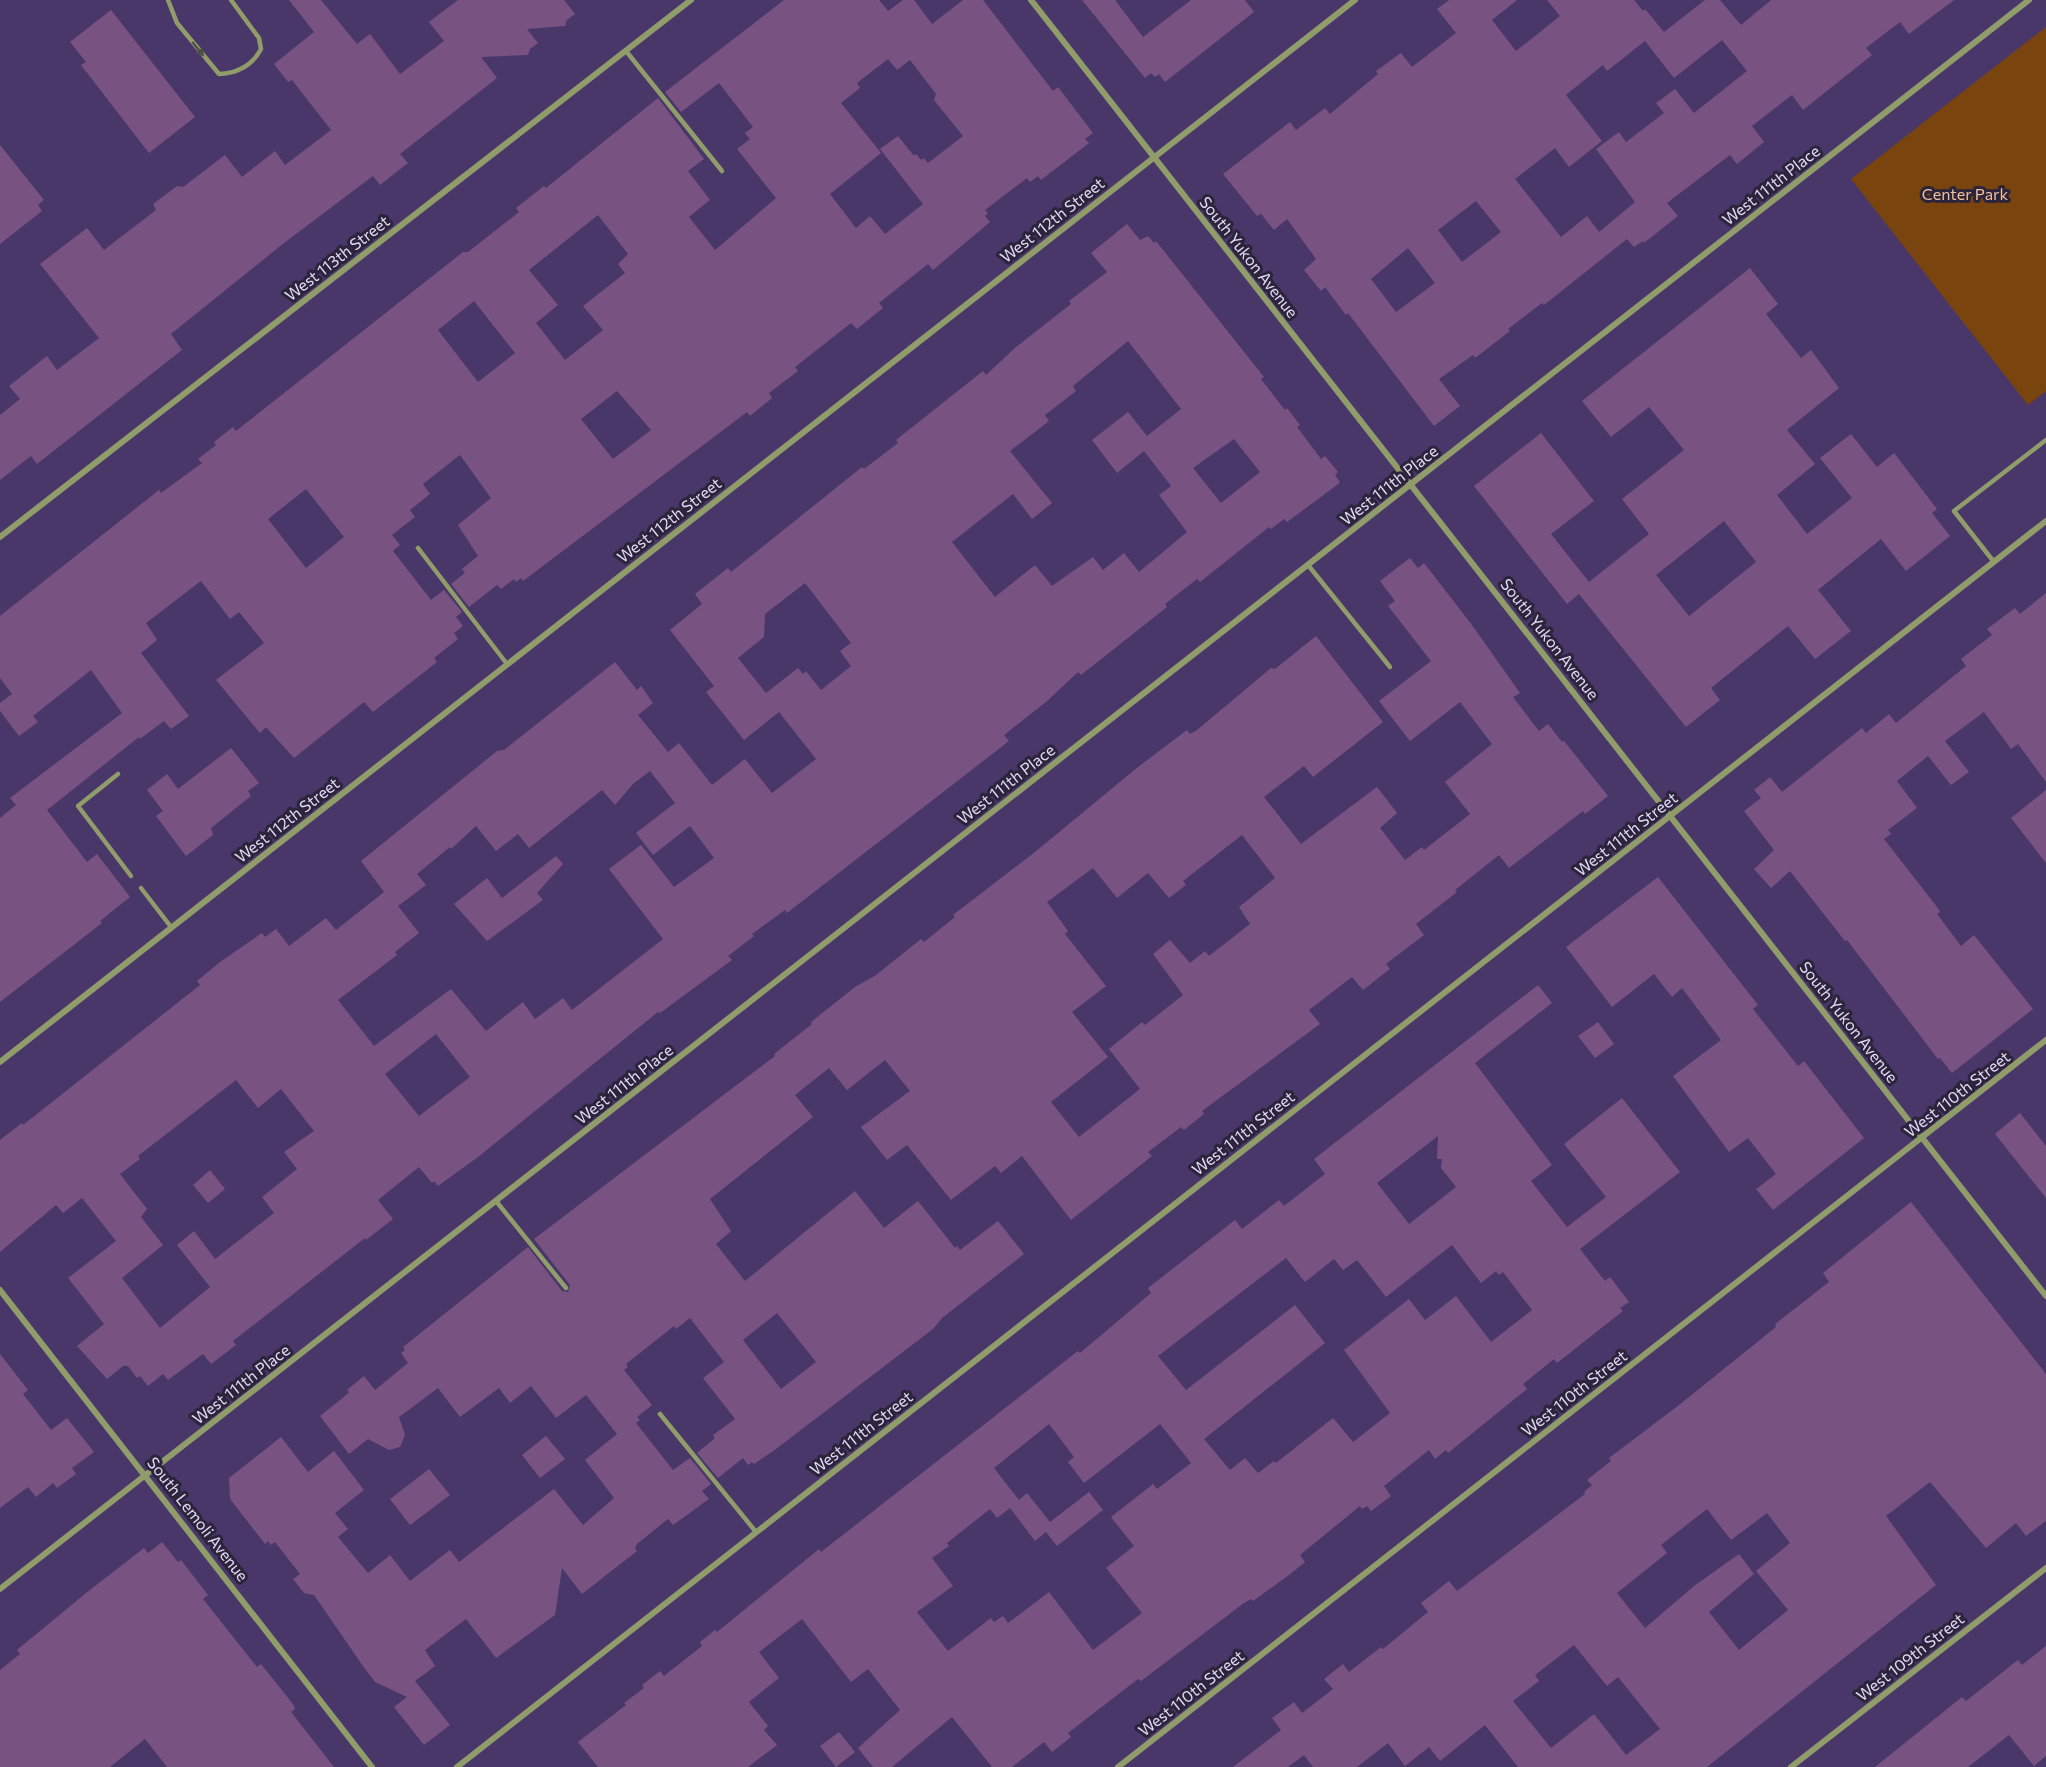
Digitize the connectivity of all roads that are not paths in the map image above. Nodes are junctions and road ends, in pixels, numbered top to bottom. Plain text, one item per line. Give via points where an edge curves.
1 (168, 0) edge
2 (231, 0) edge
3 (691, 0) edge
4 (1031, 0) edge
5 (1355, 0) edge
6 (2029, 0) edge
7 (626, 51) junction
8 (1154, 158) junction
9 (722, 171) dead end
10 (2046, 440) edge
11 (1411, 485) junction
12 (2046, 521) edge
13 (0, 537) edge
14 (418, 548) dead end
15 (1994, 562) junction
16 (1308, 565) junction
17 (507, 664) junction
18 (1390, 667) dead end
19 (118, 774) dead end
20 (1671, 815) junction
21 (131, 876) dead end
22 (141, 888) dead end
23 (171, 927) junction
24 (2046, 1040) edge
25 (0, 1062) edge
26 (1922, 1138) junction
27 (496, 1201) junction
28 (566, 1288) dead end
29 (0, 1290) edge
30 (2046, 1296) edge
31 (660, 1414) dead end
32 (147, 1475) junction
33 (756, 1532) junction
34 (2046, 1568) edge
35 (0, 1589) edge
36 (372, 1767) edge
37 (457, 1767) edge
38 (1118, 1767) edge
39 (1791, 1767) edge

1 -> 2 lane via 177,23 219,74 236,73 256,58 261,49 259,38
3 - 7 street, West 113th Street
4 - 8 street, South Yukon Avenue
5 - 8 street, West 112th Street
6 - 11 street, West 111th Place
7 - 9 lane
7 - 13 street, West 113th Street
8 - 11 street, South Yukon Avenue
8 - 17 street, West 112th Street
10 - 15 lane via 1954,511
11 - 16 street, West 111th Place
11 - 20 street, South Yukon Avenue
12 - 15 street, West 111th Street
14 - 17 lane
15 - 20 street, West 111th Street
16 - 18 lane
16 - 27 street, West 111th Place
17 - 23 street, West 112th Street
19 - 21 lane via 78,806
20 - 26 street, South Yukon Avenue
20 - 33 street, West 111th Street
22 - 23 lane
23 - 25 street, West 112th Street
24 - 26 street, West 110th Street
26 - 30 street, South Yukon Avenue
26 - 38 street, West 110th Street
27 - 28 lane
27 - 32 street, West 111th Place
29 - 32 street, South Lemoli Avenue
31 - 33 lane
32 - 35 street, West 111th Place
32 - 36 street, South Lemoli Avenue
33 - 37 street, West 111th Street
34 - 39 street, West 109th Street

